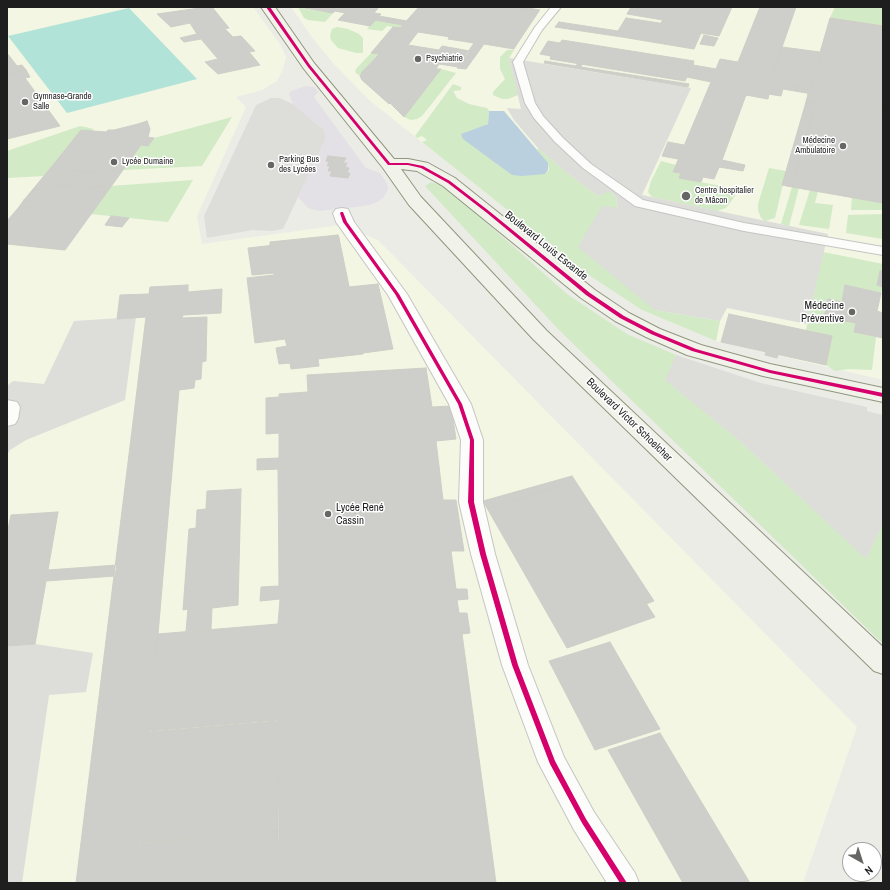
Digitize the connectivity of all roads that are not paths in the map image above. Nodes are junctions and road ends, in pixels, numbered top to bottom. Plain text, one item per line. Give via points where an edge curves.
1 (268, 7) edge
2 (556, 7) edge
3 (389, 164) junction
4 (342, 213) dead end
5 (883, 251) edge
6 (883, 395) edge
7 (7, 407) edge
8 (7, 419) edge
9 (883, 663) edge
10 (624, 883) edge

1 - 3 street via 309,66
2 - 5 lane via 538,29 518,62 530,103 539,118 586,166 639,203 744,227
3 - 6 street, Boulevard Louis Escande via 408,164 435,173 488,212 588,294 652,333 694,350 770,371
3 - 9 street, Boulevard Victor Schoelcher via 415,201 540,335
4 - 10 street via 345,222 397,294 460,404 472,440 471,502 483,554 515,664 552,762 584,821
7 - 8 street

